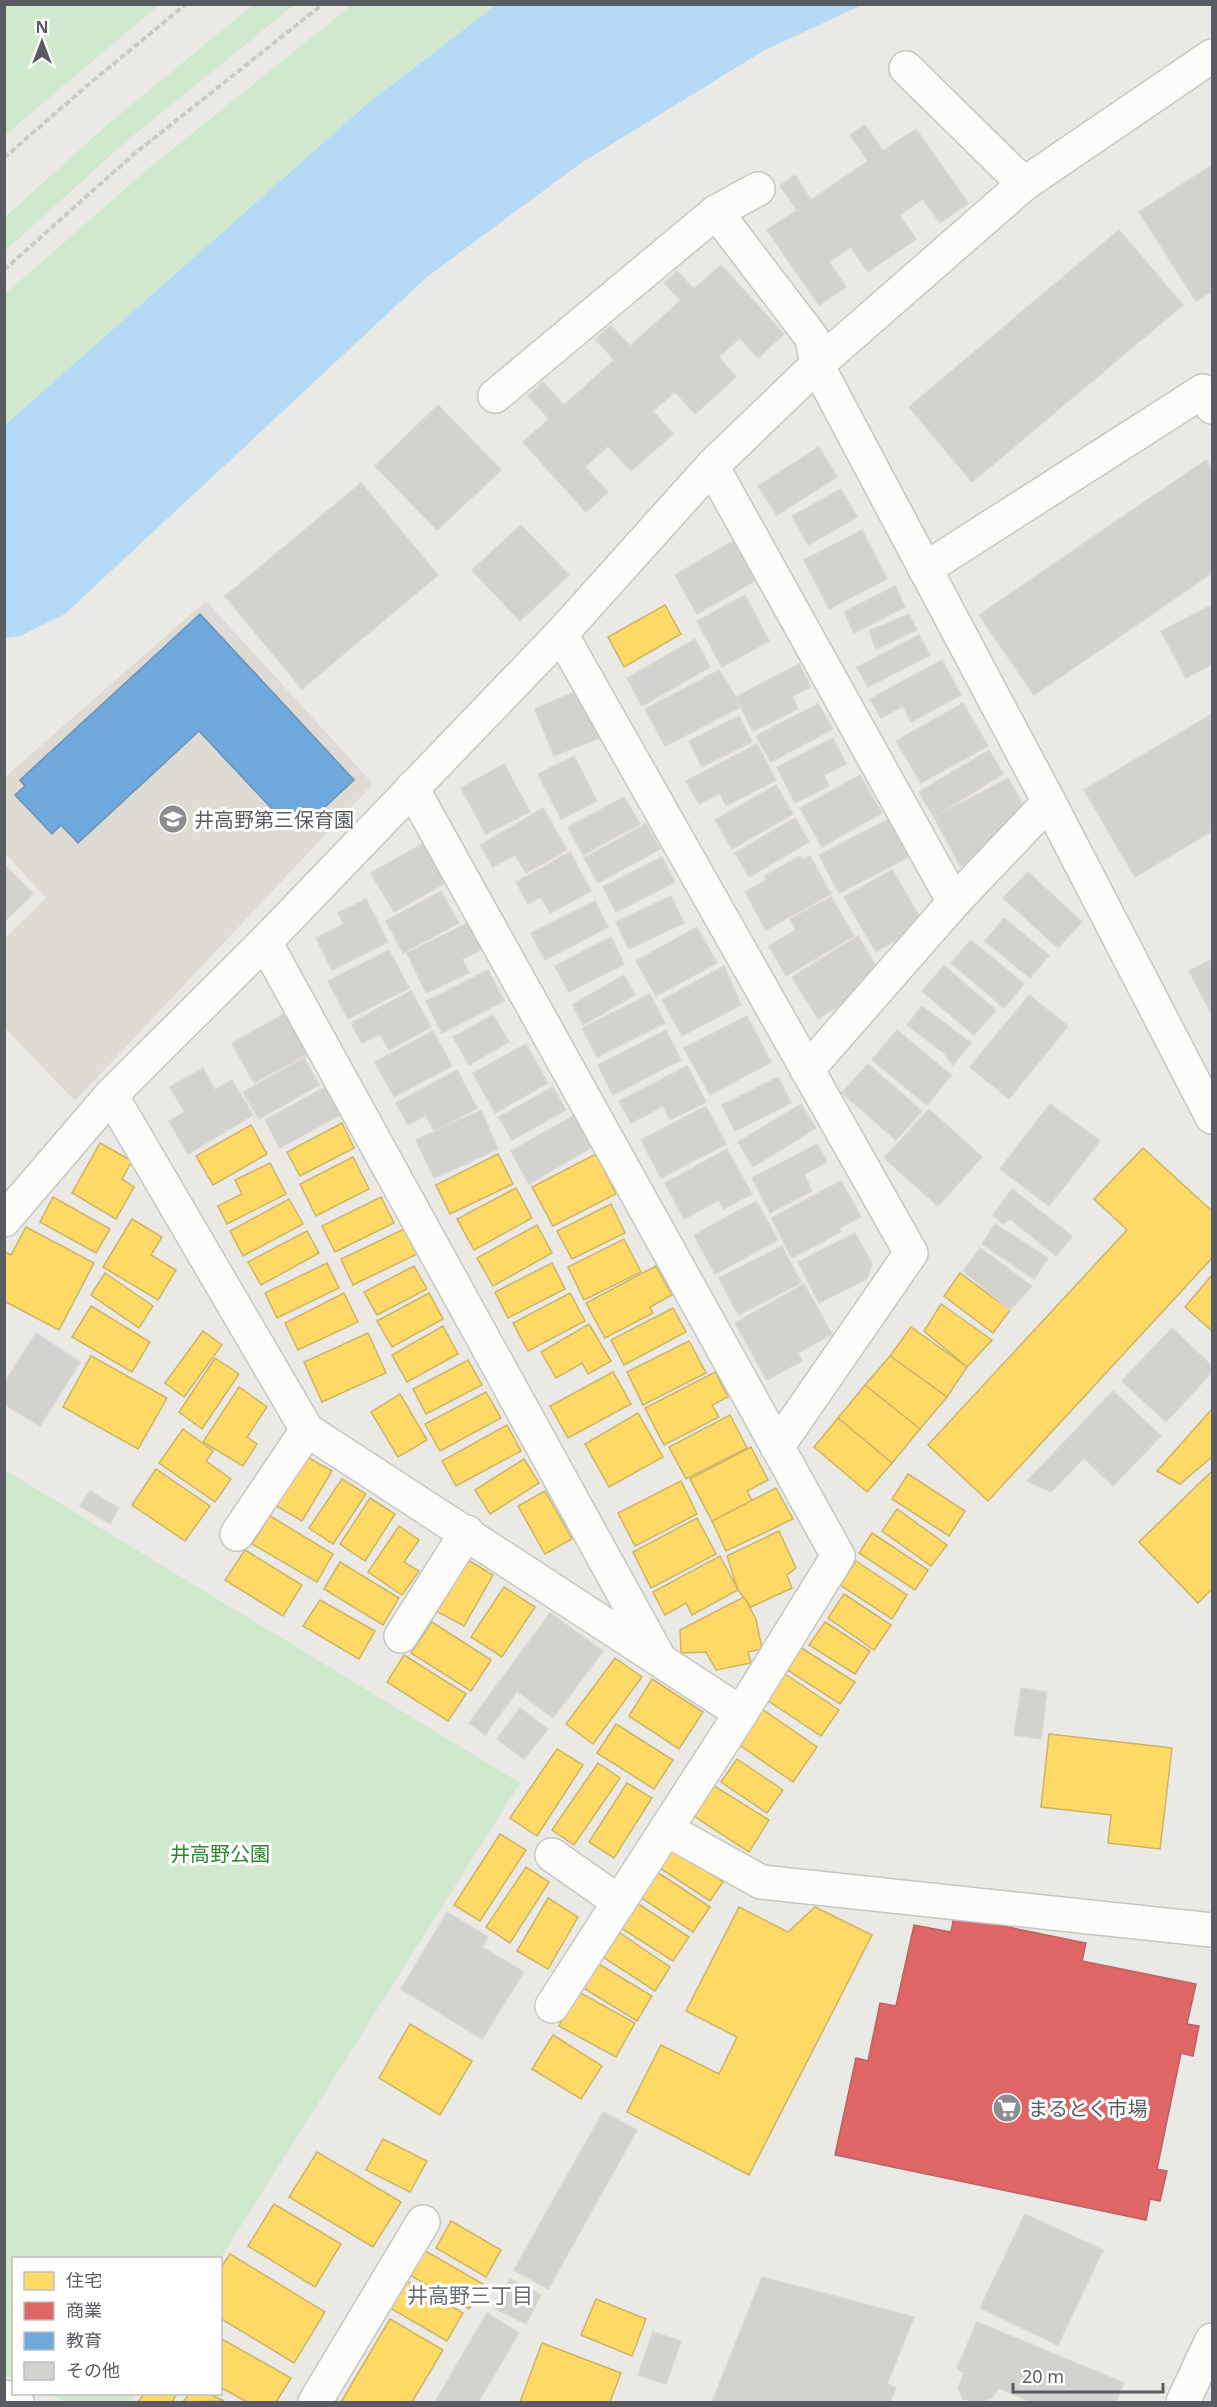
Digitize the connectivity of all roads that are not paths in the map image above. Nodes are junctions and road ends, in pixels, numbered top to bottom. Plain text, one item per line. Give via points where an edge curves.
1 (1212, 56) edge
2 (906, 68) dead end
3 (1024, 183) junction
4 (758, 189) dead end
5 (717, 212) junction
6 (817, 365) junction
7 (495, 396) dead end
8 (1212, 407) edge
9 (712, 466) junction
10 (925, 569) junction
11 (561, 634) junction
12 (412, 788) junction
13 (1050, 802) junction
14 (954, 902) junction
15 (265, 942) junction
16 (807, 1070) junction
17 (111, 1095) junction
18 (1212, 1117) edge
19 (4, 1220) edge
20 (307, 1430) junction
21 (777, 1447) junction
22 (466, 1532) junction
23 (237, 1534) dead end
24 (401, 1636) dead end
25 (662, 1662) junction
26 (741, 1713) junction
27 (666, 1829) junction
28 (552, 1855) dead end
29 (619, 1902) junction
30 (1212, 1930) edge
31 (552, 2006) dead end
32 (423, 2222) dead end
33 (1209, 2355) edge
34 (4, 2397) edge
35 (17, 2403) edge
36 (315, 2403) edge
37 (1183, 2403) edge

1 - 3 street
2 - 3 street
3 - 6 street
4 - 5 street
5 - 6 street via 812,338
5 - 7 street
6 - 9 street
6 - 10 street
8 - 10 street via 1203,391
9 - 11 street
9 - 14 street
10 - 13 street
11 - 12 street
11 - 16 street
12 - 15 street
12 - 21 street
13 - 14 street
13 - 18 street
14 - 16 street
15 - 17 street
15 - 25 street
16 - 21 street via 911,1254
17 - 19 street
17 - 20 street
20 - 22 street
20 - 23 street
21 - 26 street via 838,1556
22 - 24 street
22 - 25 street
25 - 26 street
26 - 27 street
27 - 29 street
27 - 30 street via 761,1882
28 - 29 street
29 - 31 street
32 - 36 street
33 - 37 street
34 - 35 street

